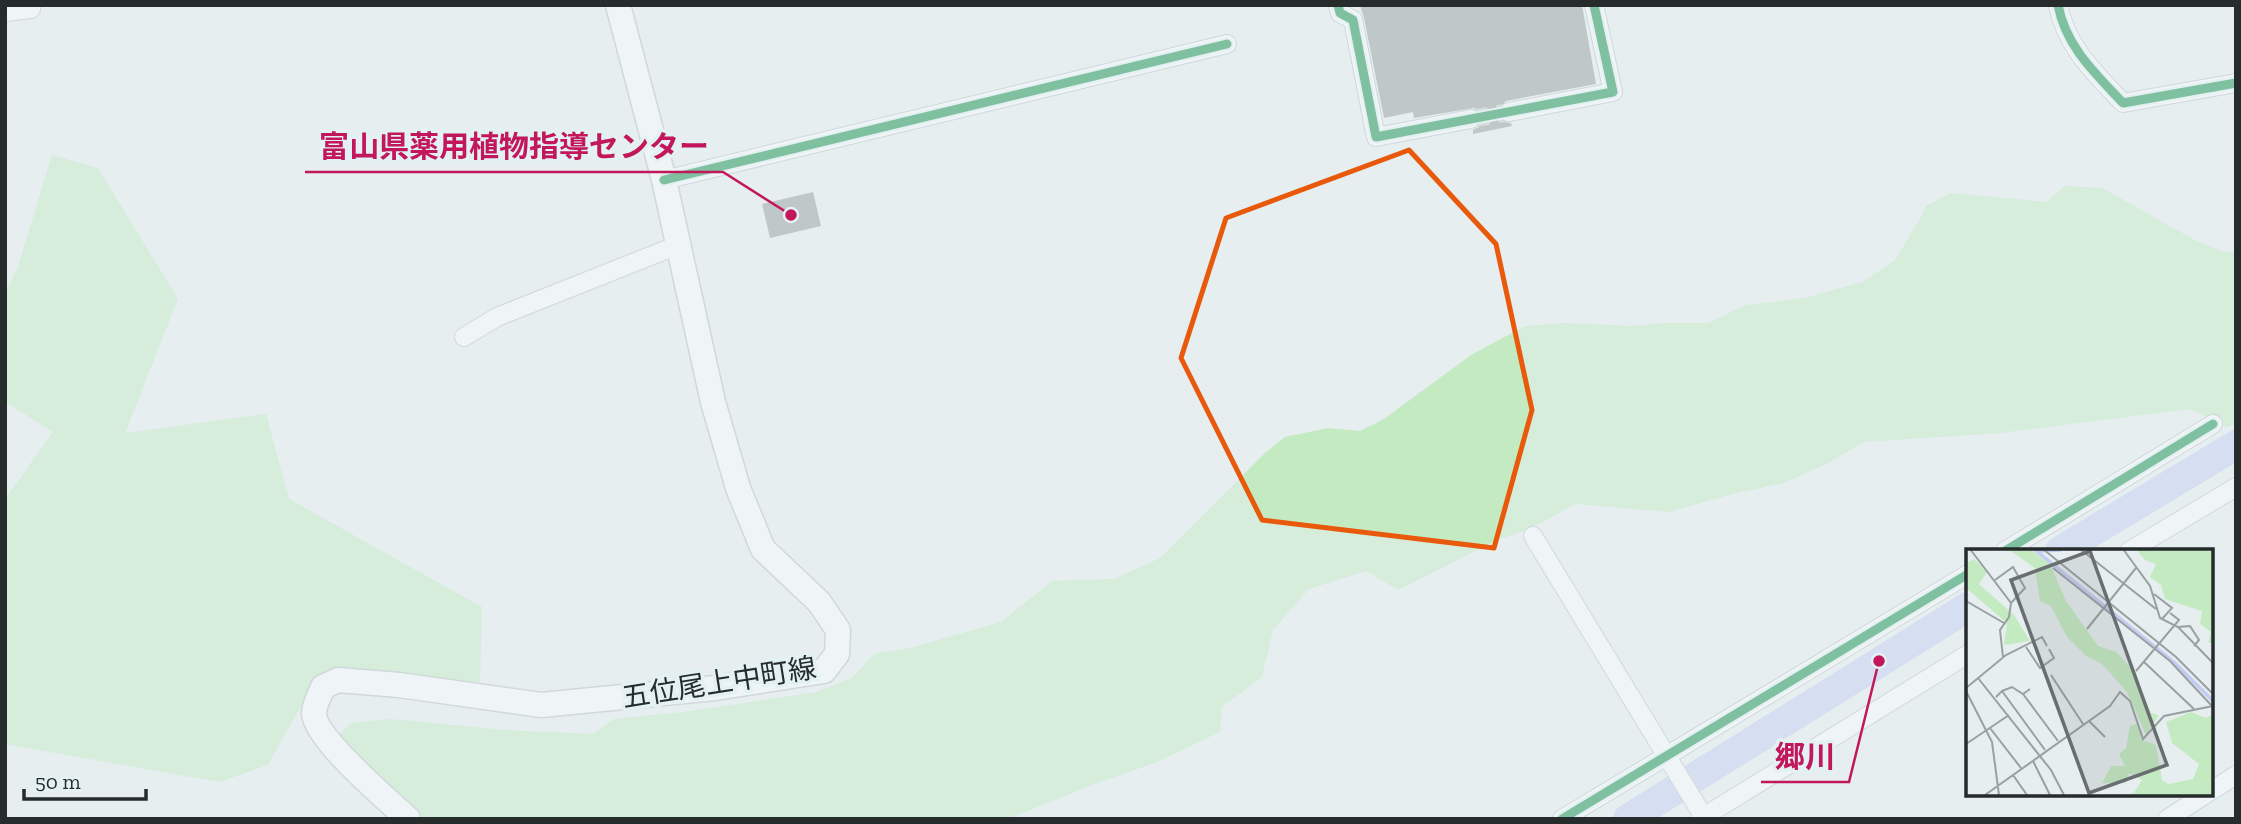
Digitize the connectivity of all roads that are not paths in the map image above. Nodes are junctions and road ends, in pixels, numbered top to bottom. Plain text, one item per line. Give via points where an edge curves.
1 (30, 5) edge
2 (618, 5) edge
3 (1338, 5) edge
4 (1594, 5) edge
5 (2058, 5) edge
6 (5, 12) edge
7 (1227, 44) dead end
8 (2236, 83) edge
9 (1509, 112) tunnel mouth
10 (1471, 119) tunnel mouth
11 (664, 180) junction
12 (678, 245) junction
13 (464, 337) dead end
14 (2213, 424) dead end
15 (2236, 487) edge
16 (1533, 536) dead end
17 (2008, 549) edge
18 (2132, 549) edge
19 (1966, 575) edge
20 (1966, 655) edge
21 (1666, 755) junction
22 (2236, 775) edge
23 (2213, 790) edge
24 (2203, 796) edge
25 (1703, 818) edge
26 (408, 819) edge
27 (1563, 819) edge
28 (2167, 819) edge

1 - 6 street via 31,9
2 - 11 main road, 五位尾上中町線
3 - 10 street via 1340,13 1353,20 1376,137
4 - 9 street via 1613,92
5 - 8 street via 2062,26 2084,60 2123,103
7 - 11 street
11 - 12 main road, 五位尾上中町線
12 - 13 street via 497,317
12 - 26 main road, 五位尾上中町線 via 713,402 738,488 762,549 819,602 838,630 837,654 824,671 799,676 541,705 377,683 338,680 323,687 314,711 326,740
14 - 17 street
15 - 18 street
16 - 21 street
19 - 21 street
20 - 25 street
21 - 25 street
21 - 27 street
22 - 23 street
24 - 28 street

